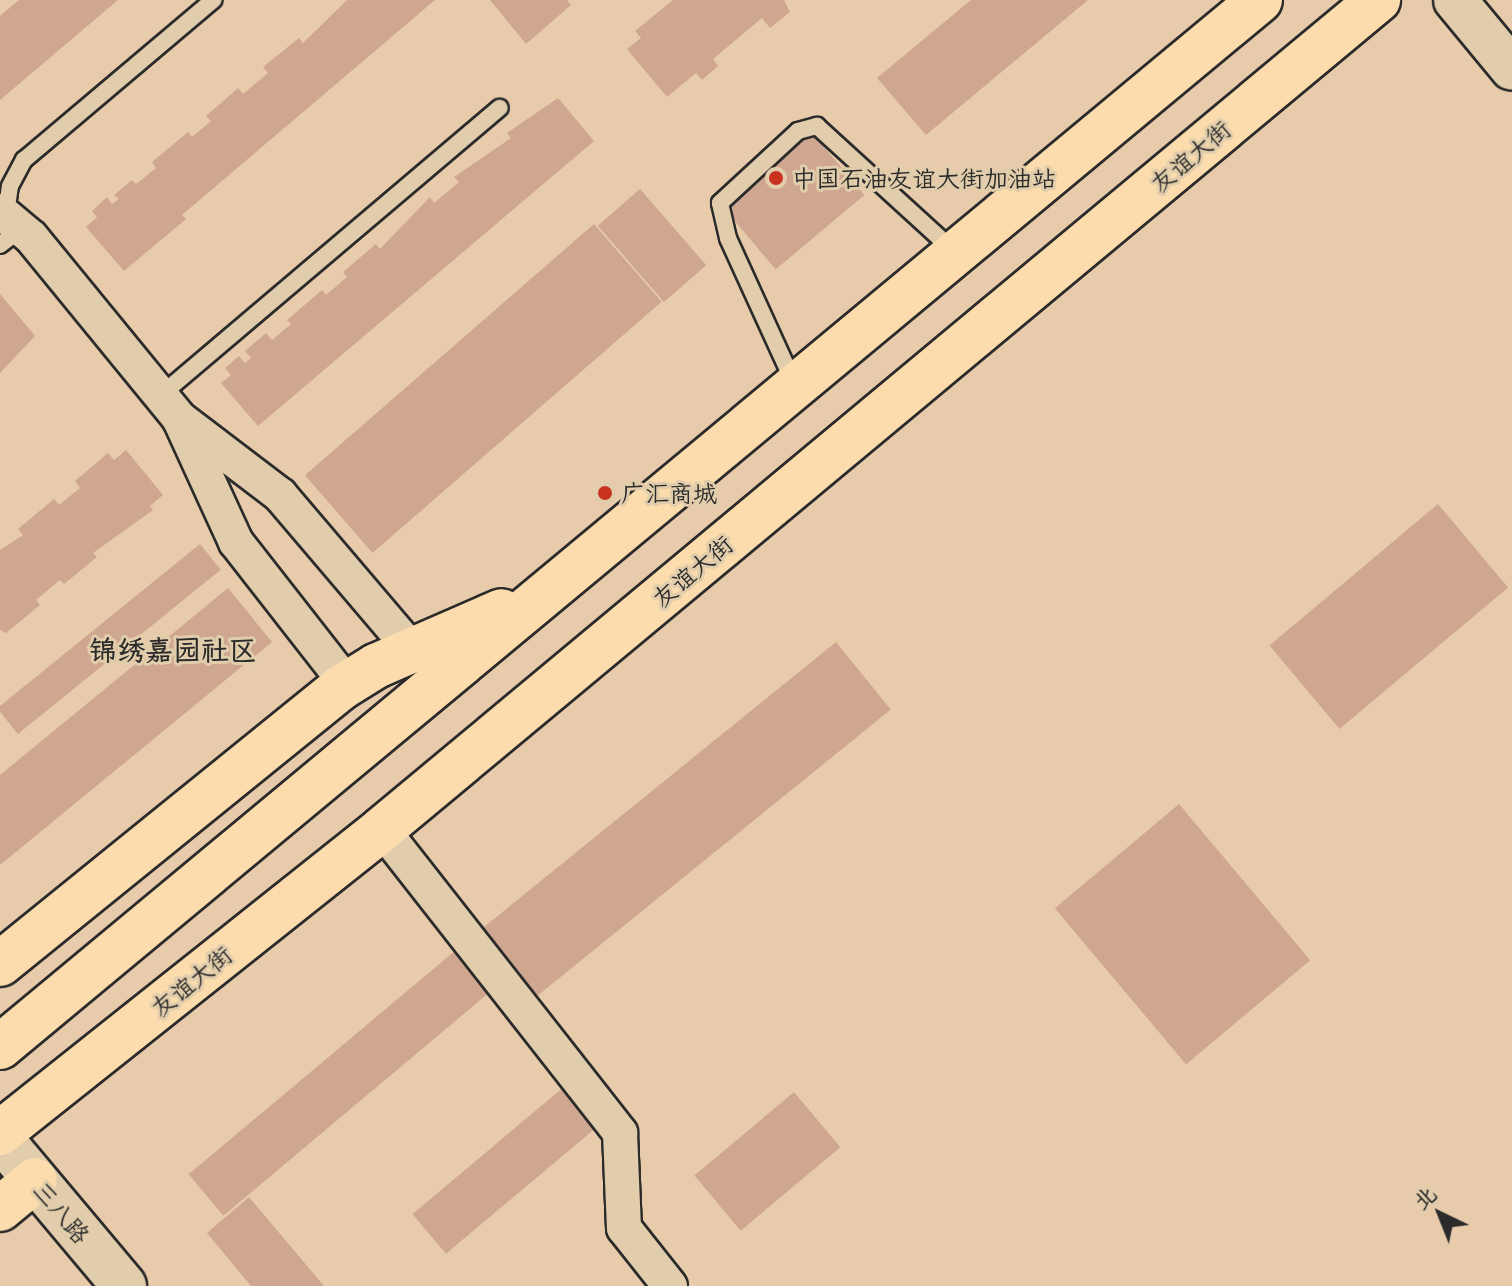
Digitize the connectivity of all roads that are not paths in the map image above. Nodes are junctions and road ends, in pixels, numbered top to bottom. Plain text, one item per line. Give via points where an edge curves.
1 (213, 0) edge
2 (1260, 0) edge
3 (1378, 0) edge
4 (1455, 0) edge
5 (1512, 69) edge
6 (500, 108) dead end
7 (7, 224) edge
8 (956, 253) junction
9 (796, 386) junction
10 (170, 406) junction
11 (548, 591) junction
12 (412, 650) junction
13 (347, 684) junction
14 (382, 829) junction
15 (0, 964) edge
16 (0, 1047) edge
17 (0, 1135) edge
18 (35, 1180) junction
19 (0, 1209) edge
20 (124, 1286) edge
21 (670, 1286) edge

1 - 7 lane via 24,160 10,186
2 - 8 main road
3 - 14 main road, 友谊大街
4 - 5 street
6 - 10 lane
7 - 10 street
8 - 9 main road
8 - 9 lane via 817,126 798,131 720,203 728,238
9 - 11 main road
10 - 12 street via 280,495
10 - 13 street via 236,542
11 - 12 main road
11 - 16 main road
12 - 13 main road
13 - 15 main road
14 - 17 main road, 友谊大街
14 - 21 street via 620,1133 624,1228
17 - 18 main road, 三八路
18 - 19 main road
18 - 20 main road, 三八路

